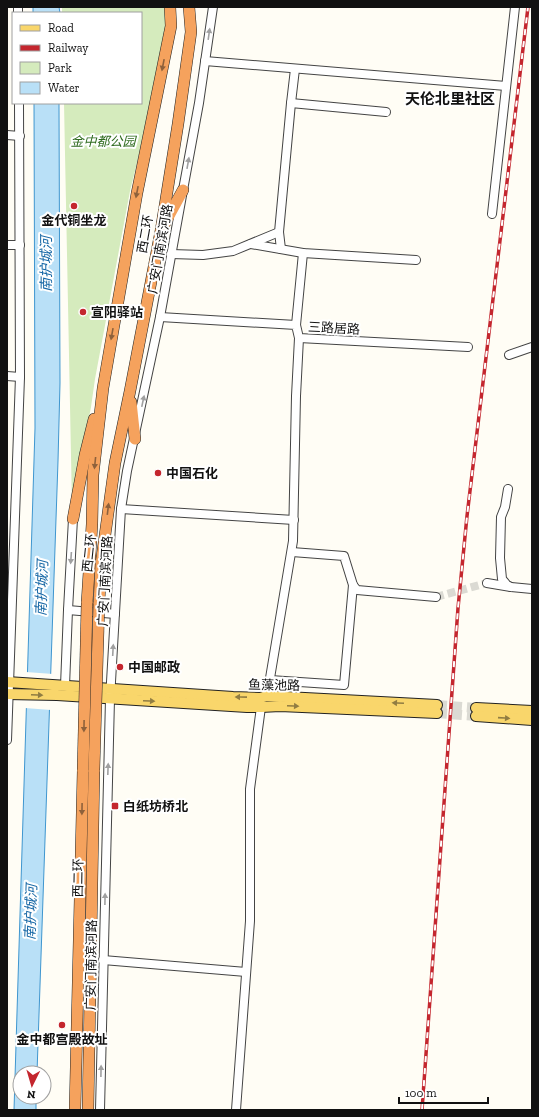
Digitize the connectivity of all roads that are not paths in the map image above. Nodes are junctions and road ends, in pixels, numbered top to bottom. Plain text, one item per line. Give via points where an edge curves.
1 (170, 7) edge
2 (175, 7) edge
3 (189, 7) edge
4 (196, 7) edge
5 (213, 7) edge
6 (515, 7) edge
7 (171, 26) junction
8 (191, 32) junction
9 (205, 62) junction
10 (295, 69) junction
11 (506, 86) junction
12 (290, 102) junction
13 (14, 104) edge
14 (20, 104) edge
15 (386, 112) dead end
16 (14, 136) edge
17 (183, 190) junction
18 (492, 214) dead end
19 (161, 230) junction
20 (279, 232) junction
21 (250, 244) junction
22 (14, 245) edge
23 (281, 249) junction
24 (302, 253) junction
25 (171, 254) junction
26 (416, 260) dead end
27 (160, 318) junction
28 (296, 325) junction
29 (299, 338) junction
30 (468, 347) dead end
31 (532, 347) edge
32 (509, 355) dead end
33 (7, 376) edge
34 (18, 376) junction
35 (103, 388) junction
36 (130, 391) junction
37 (135, 439) junction
38 (12, 483) edge
39 (508, 489) dead end
40 (121, 509) junction
41 (73, 519) joint
42 (294, 520) junction
43 (292, 552) junction
44 (9, 571) edge
45 (487, 583) tunnel mouth
46 (353, 585) junction
47 (511, 587) junction
48 (532, 589) edge
49 (9, 595) edge
50 (436, 597) tunnel mouth
51 (68, 610) junction
52 (115, 614) junction
53 (7, 623) edge
54 (270, 680) junction
55 (11, 688) edge
56 (60, 689) junction
57 (110, 694) junction
58 (267, 696) junction
59 (261, 708) junction
60 (532, 711) edge
61 (532, 720) edge
62 (7, 740) edge
63 (103, 960) junction
64 (246, 972) junction
65 (75, 1110) edge
66 (88, 1110) edge
67 (100, 1110) edge
68 (236, 1110) edge

1 - 7 highway, 西二环
2 - 7 highway
3 - 8 highway, 西二环
4 - 8 highway
9 -> 5 street, 广安门南滨河路
6 - 11 street
7 -> 35 highway, 西二环 via 137,193
8 - 19 highway, 西二环
9 - 10 street
17 -> 9 street, 广安门南滨河路
10 - 11 street
10 - 12 street
11 - 18 street
12 - 15 street
12 - 20 street
13 - 16 street
14 - 16 street
16 - 22 street
17 - 19 highway
17 - 25 street, 广安门南滨河路
19 - 36 highway, 西二环
20 - 21 street
20 - 23 street
21 - 23 street
21 - 25 street via 233,251 210,254
22 - 34 street
23 - 24 street
24 - 26 street
24 - 28 street
25 - 27 street, 广安门南滨河路
27 - 28 street, 三路居路
37 -> 27 street, 广安门南滨河路
28 - 29 street, 三路居路
29 - 30 street, 三路居路
29 - 42 street
31 - 32 street
33 - 34 street
34 - 38 street
35 - 41 highway via 85,455
35 -> 65 highway, 西二环, bridge via 93,475 87,603
36 - 37 highway
66 -> 36 highway, 西二环, bridge via 94,770 101,564 115,463
37 - 40 street, 广安门南滨河路
38 - 44 street
39 - 47 street via 502,517 500,558 502,579
40 - 42 street
40 - 52 street, 广安门南滨河路
41 -> 51 street
42 - 43 street
43 - 46 street via 344,556
43 - 54 street
44 - 49 street
45 - 47 street
46 - 50 street via 357,590
46 - 54 street via 344,685
47 - 48 street
49 - 53 street
49 - 55 street
51 - 52 street
51 - 56 street
57 -> 52 street, 广安门南滨河路
54 - 58 street
55 - 56 main road
55 - 62 street
56 - 57 main road
58 -> 57 main road, 鱼藻池路 via 260,698
57 -> 59 main road, 鱼藻池路
63 -> 57 street, 广安门南滨河路
59 -> 58 main road, 鱼藻池路 via 280,706 437,709
59 - 64 street via 250,789 250,921
60 -> 61 main road via 476,712
63 - 64 street
67 -> 63 street, 广安门南滨河路
64 - 68 street

